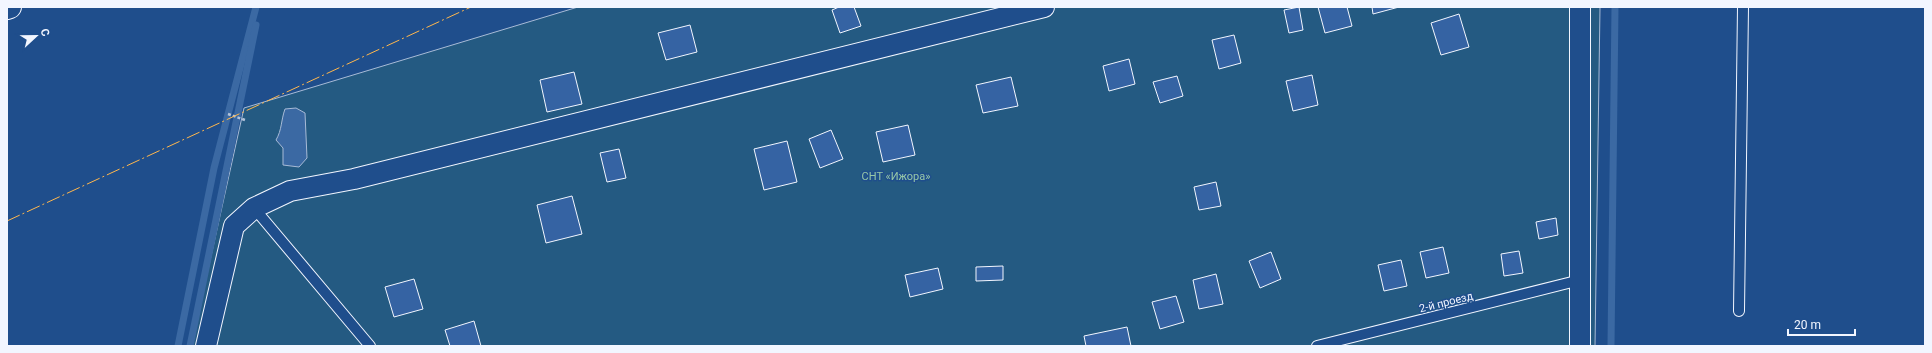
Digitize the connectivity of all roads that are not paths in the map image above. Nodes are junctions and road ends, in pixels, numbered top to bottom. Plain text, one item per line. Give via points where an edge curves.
1 (10, 7) edge
2 (1044, 7) edge
3 (1580, 7) edge
4 (1743, 7) edge
5 (7, 8) edge
6 (254, 208) junction
7 (1580, 280) junction
8 (1739, 311) dead end
9 (206, 346) edge
10 (370, 346) edge
11 (1317, 346) edge
12 (1580, 346) edge

1 - 5 highway
2 - 6 street via 362,178 290,191
3 - 7 street
4 - 8 lane
6 - 9 street via 234,226
6 - 10 lane
7 - 11 lane, 2-й проезд
7 - 12 street

